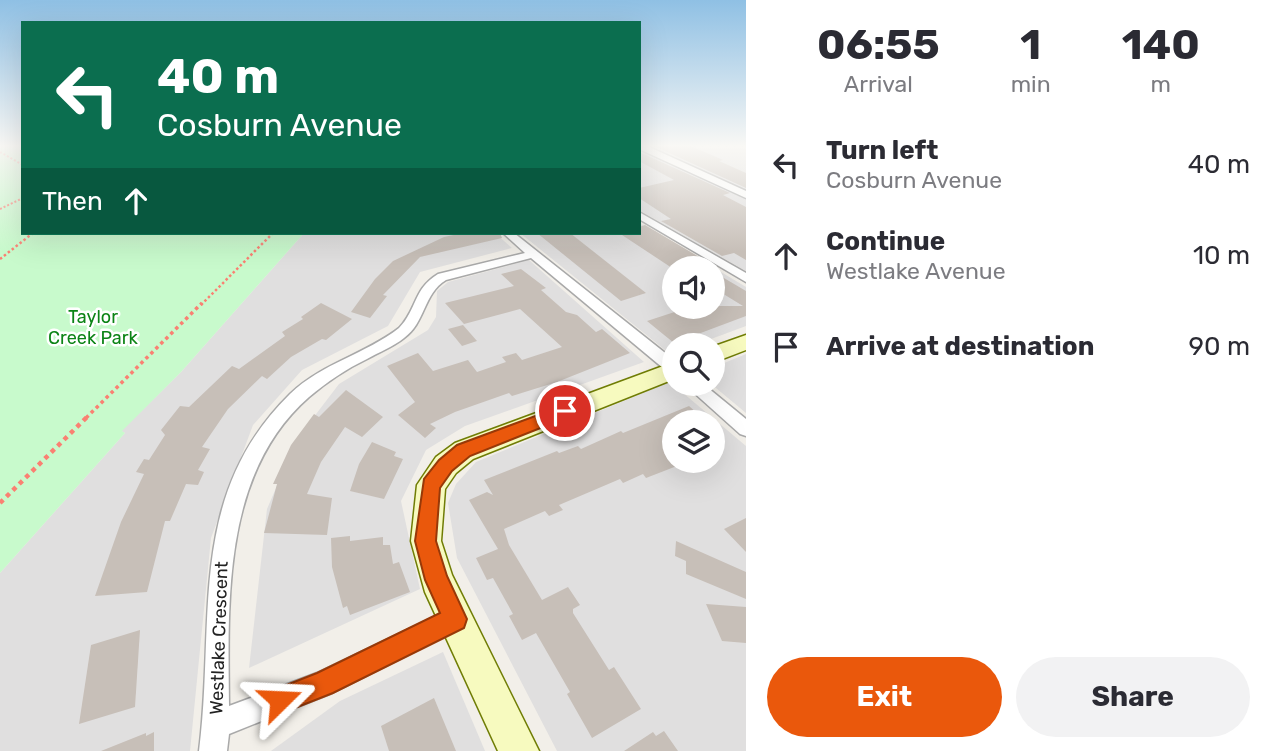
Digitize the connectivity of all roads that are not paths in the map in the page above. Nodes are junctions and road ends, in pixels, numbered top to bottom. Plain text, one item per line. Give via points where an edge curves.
1 (716, 181) edge
2 (746, 195) edge
3 (641, 216) edge
4 (510, 235) edge
5 (533, 254) junction
6 (746, 278) edge
7 (746, 342) edge
8 (725, 350) edge
9 (662, 360) edge
10 (662, 375) edge
11 (707, 396) edge
12 (746, 429) edge
13 (455, 619) junction
14 (214, 738) edge
15 (519, 751) edge

1 - 2 street
3 - 6 street
4 - 5 street
5 - 9 street
5 - 14 street, Westlake Crescent via 429,283 405,331 332,370 295,400 271,430 250,462 228,522 218,579
7 - 8 street
10 - 13 street via 464,451 446,466 430,485 425,526 437,580
11 - 12 street
13 - 14 street, Westlake Crescent
13 - 15 street

